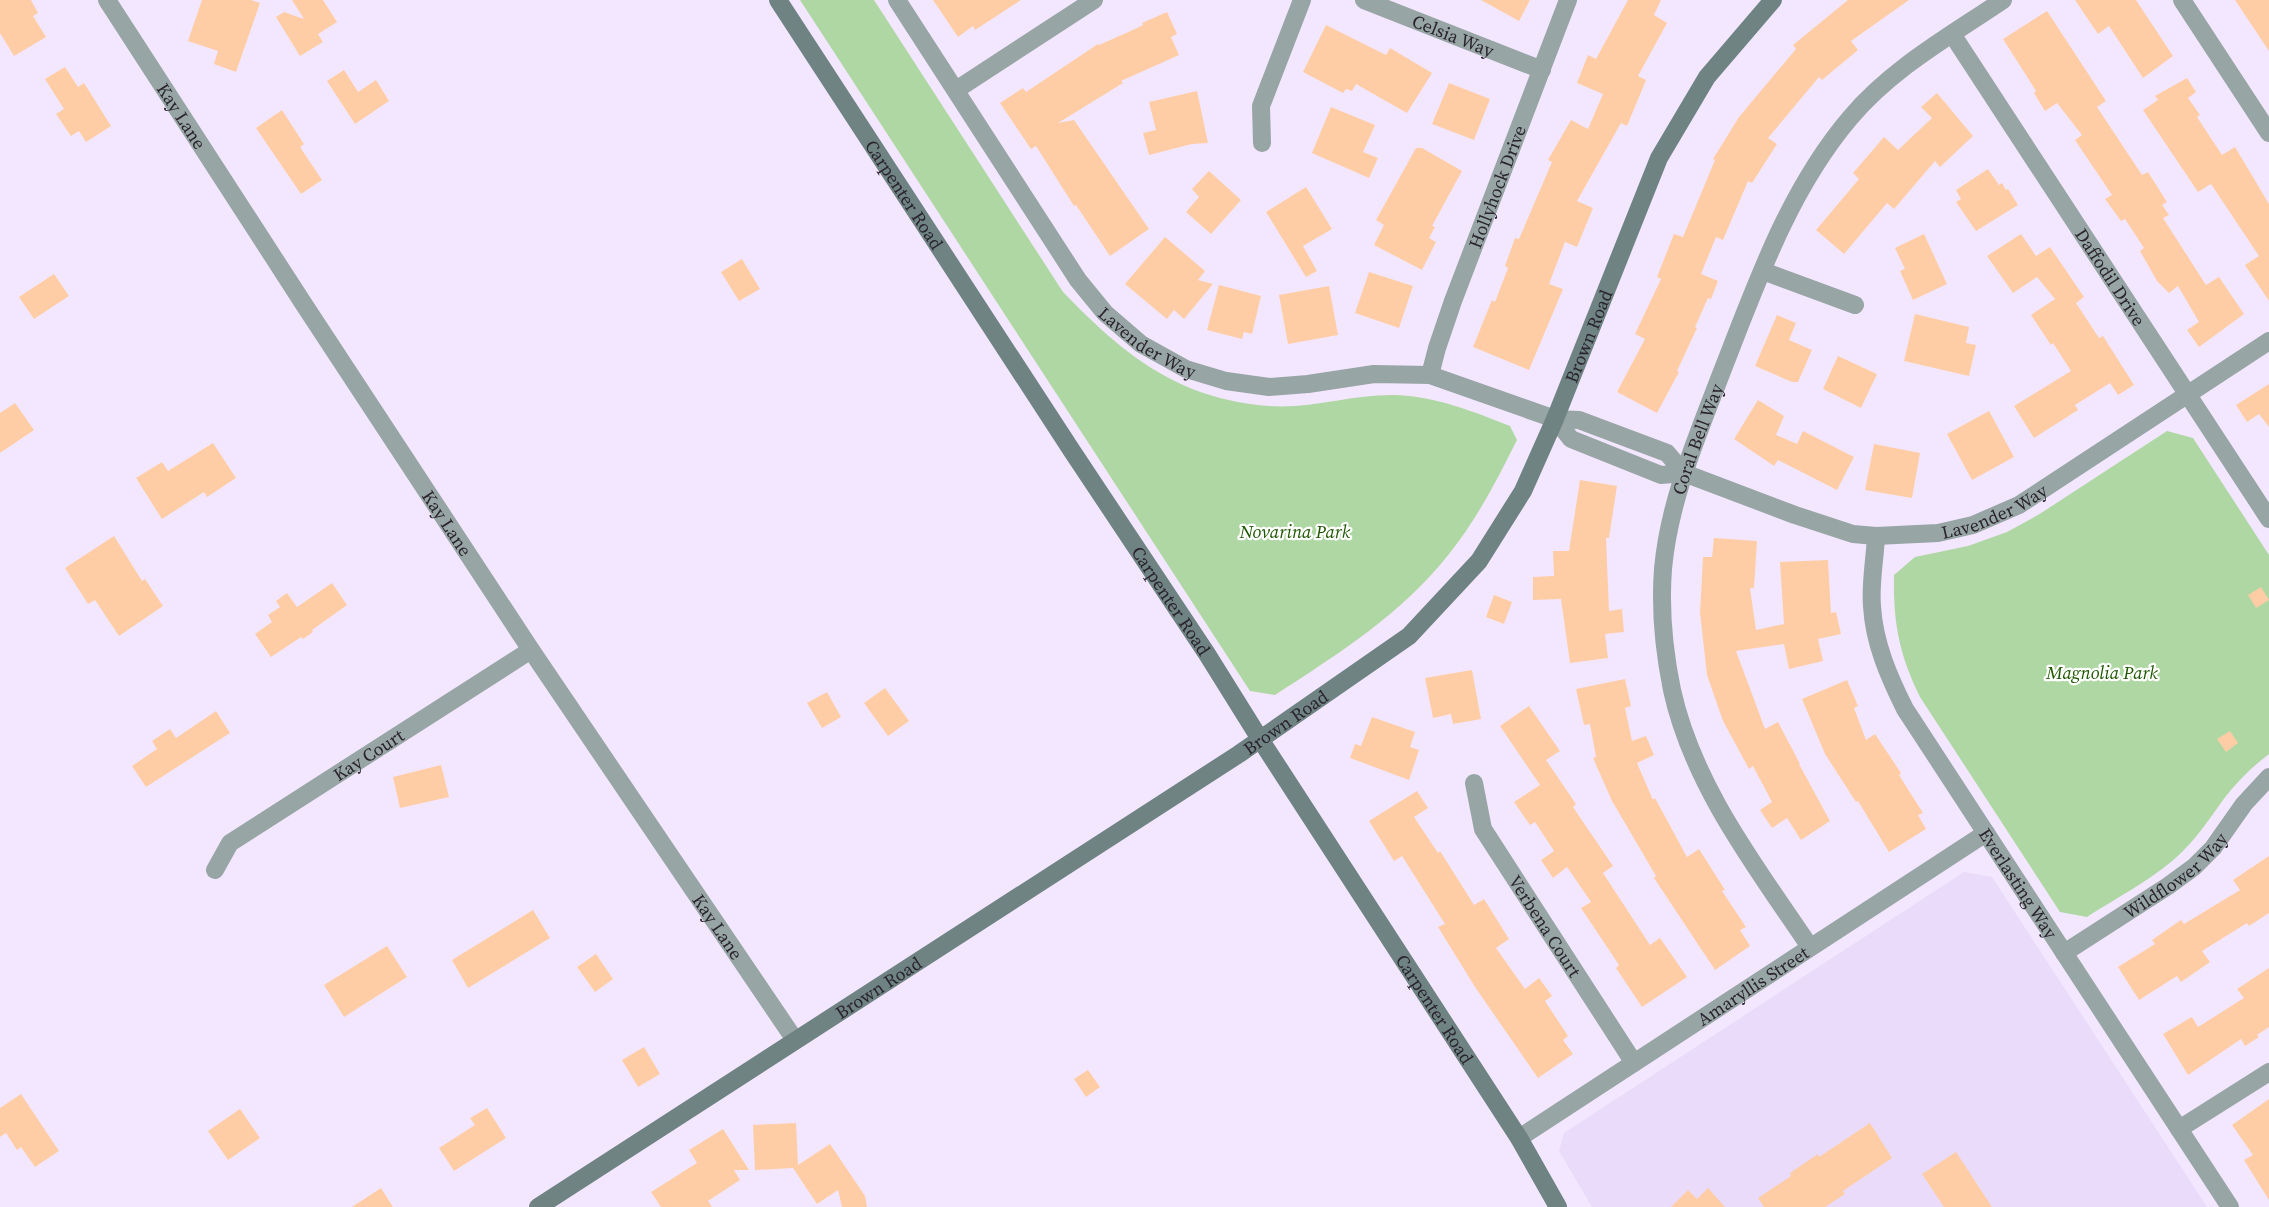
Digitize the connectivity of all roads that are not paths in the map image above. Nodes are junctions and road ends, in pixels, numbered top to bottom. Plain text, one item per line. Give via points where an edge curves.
1 (107, 0) edge
2 (778, 0) edge
3 (897, 0) edge
4 (1094, 0) edge
5 (1302, 0) edge
6 (1364, 0) edge
7 (1568, 0) edge
8 (1773, 0) edge
9 (2003, 0) edge
10 (2182, 0) edge
11 (1952, 34) junction
12 (1542, 70) junction
13 (956, 90) junction
14 (2269, 133) edge
15 (1262, 142) dead end
16 (1763, 271) junction
17 (1855, 305) dead end
18 (2269, 341) edge
19 (1430, 375) junction
20 (2188, 395) junction
21 (1555, 419) junction
22 (1684, 473) junction
23 (2269, 519) edge
24 (1876, 536) junction
25 (531, 650) junction
26 (1260, 739) junction
27 (2269, 777) edge
28 (1474, 783) dead end
29 (1986, 833) junction
30 (215, 870) dead end
31 (1810, 947) junction
32 (2064, 953) junction
33 (795, 1040) junction
34 (1634, 1063) junction
35 (2269, 1072) edge
36 (2179, 1129) junction
37 (1519, 1138) junction
38 (538, 1207) edge
39 (1558, 1207) edge
40 (2230, 1207) edge

1 - 25 street, Kay Lane
2 - 26 street, Carpenter Road
3 - 13 street, Lavender Way
4 - 13 street
5 - 15 street via 1261,106
6 - 12 street, Celsia Way
7 - 12 street, Hollyhock Drive
8 - 21 street, Brown Road via 1707,77 1659,158
9 - 11 street, Coral Bell Way
10 - 14 street
11 - 16 street, Coral Bell Way via 1906,65 1850,118 1814,166 1774,240
11 - 20 street, Daffodil Drive
12 - 19 street, Hollyhock Drive via 1453,301
13 - 19 street, Lavender Way via 1078,280 1105,313 1141,344 1186,369 1226,381 1269,387 1374,374
16 - 17 street
16 - 22 street, Coral Bell Way
18 - 20 street, Lavender Way
19 - 21 street, Lavender Way
20 - 23 street, Daffodil Drive
20 - 24 street, Lavender Way via 2019,505 1973,525 1938,533
21 - 22 street, Lavender Way via 1579,420 1667,453
21 - 26 street, Brown Road via 1523,491 1479,561 1409,636
22 - 24 street, Lavender Way via 1795,515 1853,534
22 - 31 street, Coral Bell Way via 1663,569 1662,626 1672,692 1708,789
24 - 29 street, Everlasting Way via 1872,606 1889,676 1905,709
25 - 30 street, Kay Court via 230,843
25 - 33 street, Kay Lane
26 - 33 street, Brown Road
26 - 37 street, Carpenter Road
27 - 32 street, Wildflower Way via 2194,867
28 - 34 street, Verbena Court via 1483,829
29 - 31 street, Amaryllis Street
29 - 32 street, Everlasting Way
31 - 34 street, Amaryllis Street
32 - 36 street, Everlasting Way
33 - 38 street, Brown Road
34 - 37 street, Amaryllis Street
35 - 36 street
36 - 40 street, Everlasting Way
37 - 39 street, Carpenter Road

